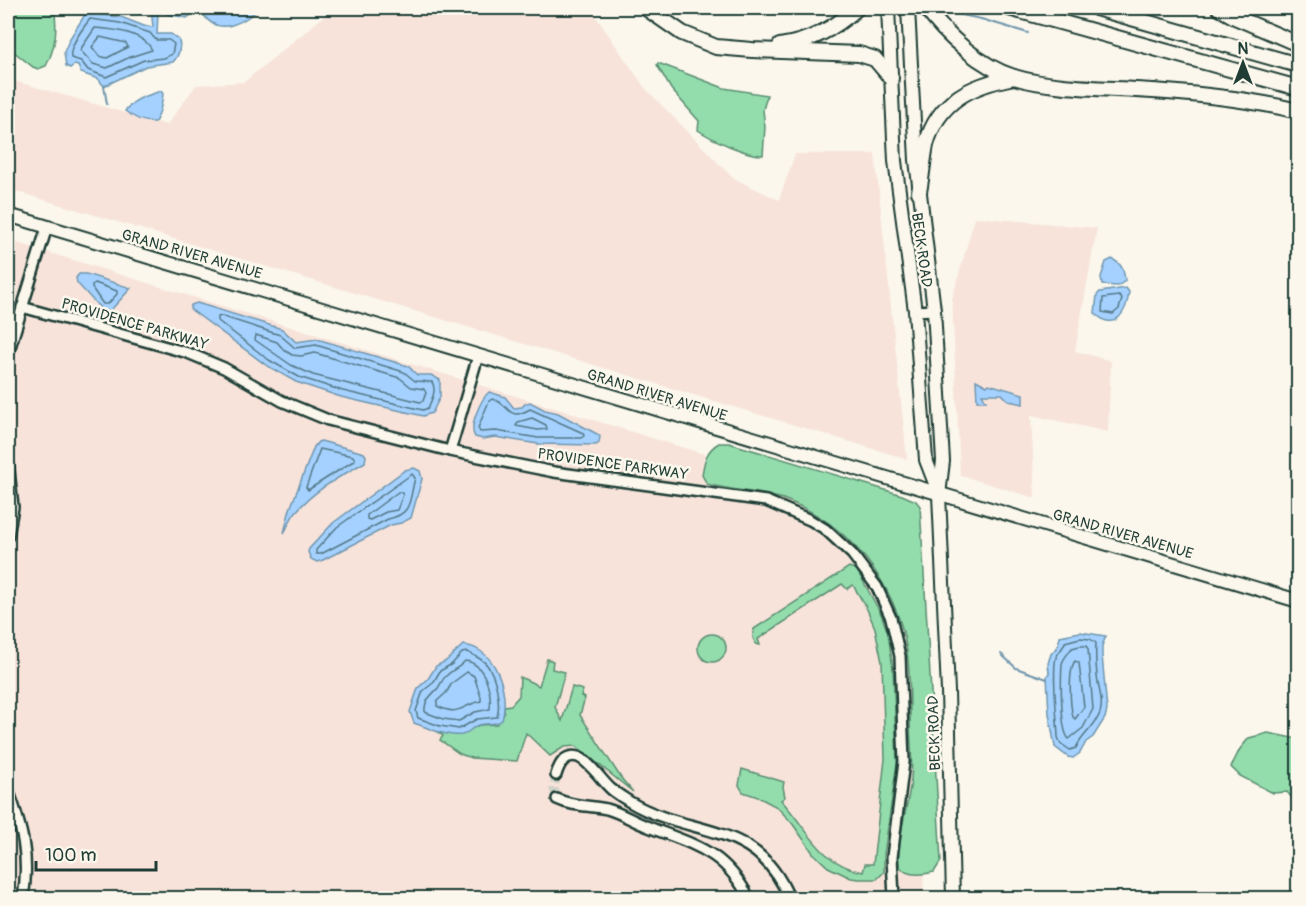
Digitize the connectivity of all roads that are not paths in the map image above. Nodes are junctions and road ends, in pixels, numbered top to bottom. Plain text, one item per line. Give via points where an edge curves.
1 (646, 8) edge
2 (857, 8) edge
3 (888, 8) edge
4 (1009, 8) edge
5 (1096, 8) edge
6 (1220, 8) edge
7 (908, 9) edge
8 (930, 13) edge
9 (1299, 44) edge
10 (752, 50) junction
11 (1299, 65) edge
12 (1014, 77) junction
13 (891, 78) junction
14 (1299, 88) edge
15 (1299, 111) edge
16 (920, 192) junction
17 (8, 215) edge
18 (47, 227) junction
19 (22, 307) junction
20 (934, 310) junction
21 (915, 311) junction
22 (8, 354) edge
23 (478, 356) junction
24 (450, 451) junction
25 (8, 461) edge
26 (939, 495) junction
27 (8, 536) edge
28 (1299, 601) edge
29 (556, 775) dead end
30 (8, 789) edge
31 (557, 799) dead end
32 (23, 898) edge
33 (749, 898) edge
34 (789, 898) edge
35 (894, 898) edge
36 (953, 898) edge

1 - 10 highway via 682,33 716,47
2 - 10 highway via 819,36
3 - 13 main road, BECK ROAD
4 - 14 highway
5 - 11 highway
6 - 9 highway
7 - 16 main road, BECK ROAD
8 - 12 highway via 957,43
10 - 13 highway via 868,56
12 - 15 highway via 1069,87 1190,93
12 - 16 highway via 979,86 950,103 927,144
13 - 21 main road, BECK ROAD via 896,161
16 - 20 main road, BECK ROAD
17 - 18 main road, GRAND RIVER AVENUE
18 - 19 street
18 - 23 main road, GRAND RIVER AVENUE
19 - 22 street
19 - 24 street, PROVIDENCE PARKWAY via 188,353 328,420
20 - 21 street
20 - 26 main road, BECK ROAD via 943,461
21 - 26 main road, BECK ROAD via 927,460
23 - 24 street
23 - 26 main road, GRAND RIVER AVENUE
24 - 35 street, PROVIDENCE PARKWAY via 563,474 766,501 825,529 852,554 884,601 900,656 904,762 892,857
25 - 27 street via 13,507
26 - 28 main road, GRAND RIVER AVENUE
26 - 36 main road, BECK ROAD
29 - 34 street via 561,762 577,757 612,789 646,811 725,834 753,849 764,860
30 - 32 street via 25,846
31 - 33 street via 608,810 691,842 719,859

